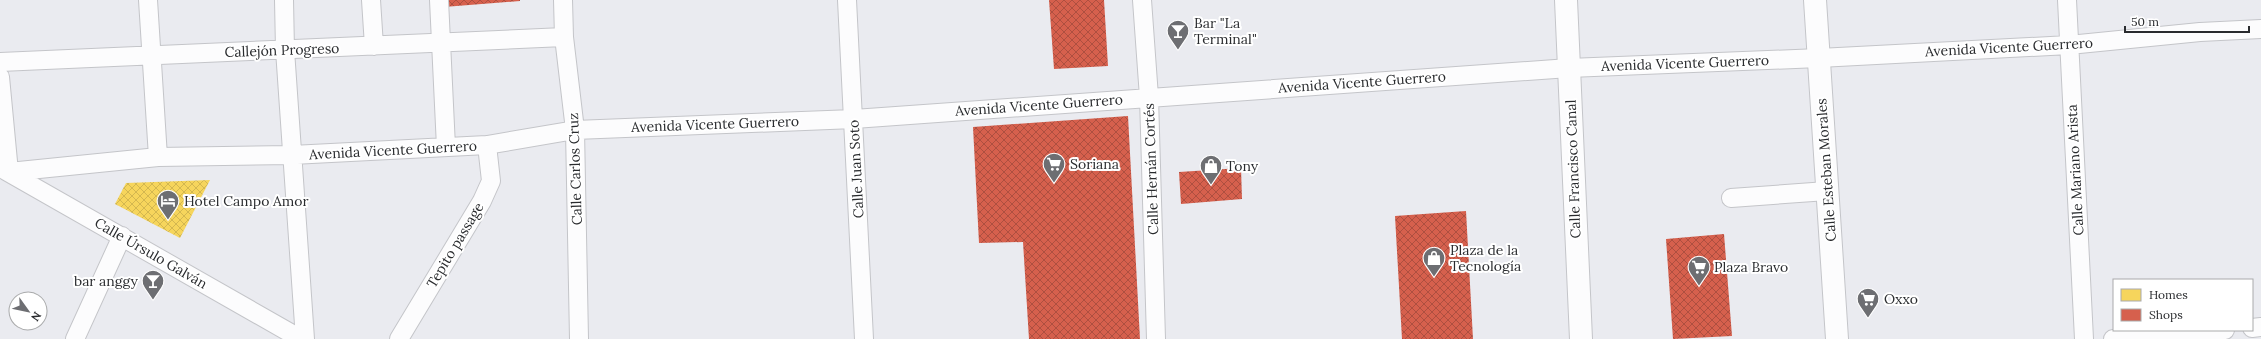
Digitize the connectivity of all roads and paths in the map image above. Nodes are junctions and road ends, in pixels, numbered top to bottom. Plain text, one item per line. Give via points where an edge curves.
1 (148, 0) edge
2 (284, 0) edge
3 (371, 0) edge
4 (439, 0) edge
5 (562, 0) edge
6 (847, 0) edge
7 (1142, 0) edge
8 (1566, 0) edge
9 (1815, 0) edge
10 (2067, 0) edge
11 (2261, 29) edge
12 (564, 37) junction
13 (441, 43) junction
14 (2069, 44) junction
15 (374, 46) junction
16 (285, 50) junction
17 (151, 55) junction
18 (1819, 58) junction
19 (0, 62) edge
20 (1569, 68) junction
21 (0, 76) edge
22 (1149, 97) junction
23 (854, 119) junction
24 (575, 130) junction
25 (486, 145) junction
26 (446, 147) junction
27 (292, 155) junction
28 (158, 157) junction
29 (4, 170) edge
30 (1827, 191) junction
31 (1731, 198) dead end
32 (122, 236) junction
33 (2213, 331) edge
34 (75, 339) edge
35 (301, 339) edge
36 (305, 339) edge
37 (399, 339) edge
38 (579, 339) edge
39 (864, 339) edge
40 (1156, 339) edge
41 (1581, 339) edge
42 (1838, 339) edge
43 (2084, 339) edge
44 (2113, 339) edge

1 - 17 street
2 - 16 street
3 - 15 street
4 - 13 street
5 - 12 street, Calle Carlos Cruz
6 - 23 street, Calle Juan Soto
7 - 22 street, Calle Hernán Cortés
8 - 20 main road, Calle Francisco Canal
9 - 18 main road, Calle Esteban Morales
10 - 14 street, Calle Mariano Arista
11 - 14 street, Avenida Vicente Guerrero
12 - 13 street, Callejón Progreso
12 - 24 street, Calle Carlos Cruz
13 - 15 street, Callejón Progreso
13 - 26 street
14 - 18 street, Avenida Vicente Guerrero
14 - 43 street, Calle Mariano Arista
15 - 16 street, Callejón Progreso
16 - 17 street, Callejón Progreso
16 - 27 street
17 - 19 street, Callejón Progreso
17 - 28 street
18 - 20 street, Avenida Vicente Guerrero
18 - 30 main road, Calle Esteban Morales
20 - 22 street, Avenida Vicente Guerrero
20 - 41 main road, Calle Francisco Canal
21 - 29 street
22 - 23 street, Avenida Vicente Guerrero
22 - 40 street, Calle Hernán Cortés
23 - 24 street, Avenida Vicente Guerrero
23 - 39 street, Calle Juan Soto
24 - 25 street, Avenida Vicente Guerrero
24 - 38 street, Calle Carlos Cruz
25 - 26 street, Avenida Vicente Guerrero
25 - 37 street, Tepito passage via 491,181 482,201
26 - 27 street, Avenida Vicente Guerrero
27 - 28 street, Avenida Vicente Guerrero
27 - 36 street
28 - 29 street, Avenida Vicente Guerrero
29 - 32 street, Calle Úrsulo Galván
30 - 31 street
30 - 42 main road, Calle Esteban Morales
32 - 34 street
32 - 35 street, Calle Úrsulo Galván
33 - 44 street

